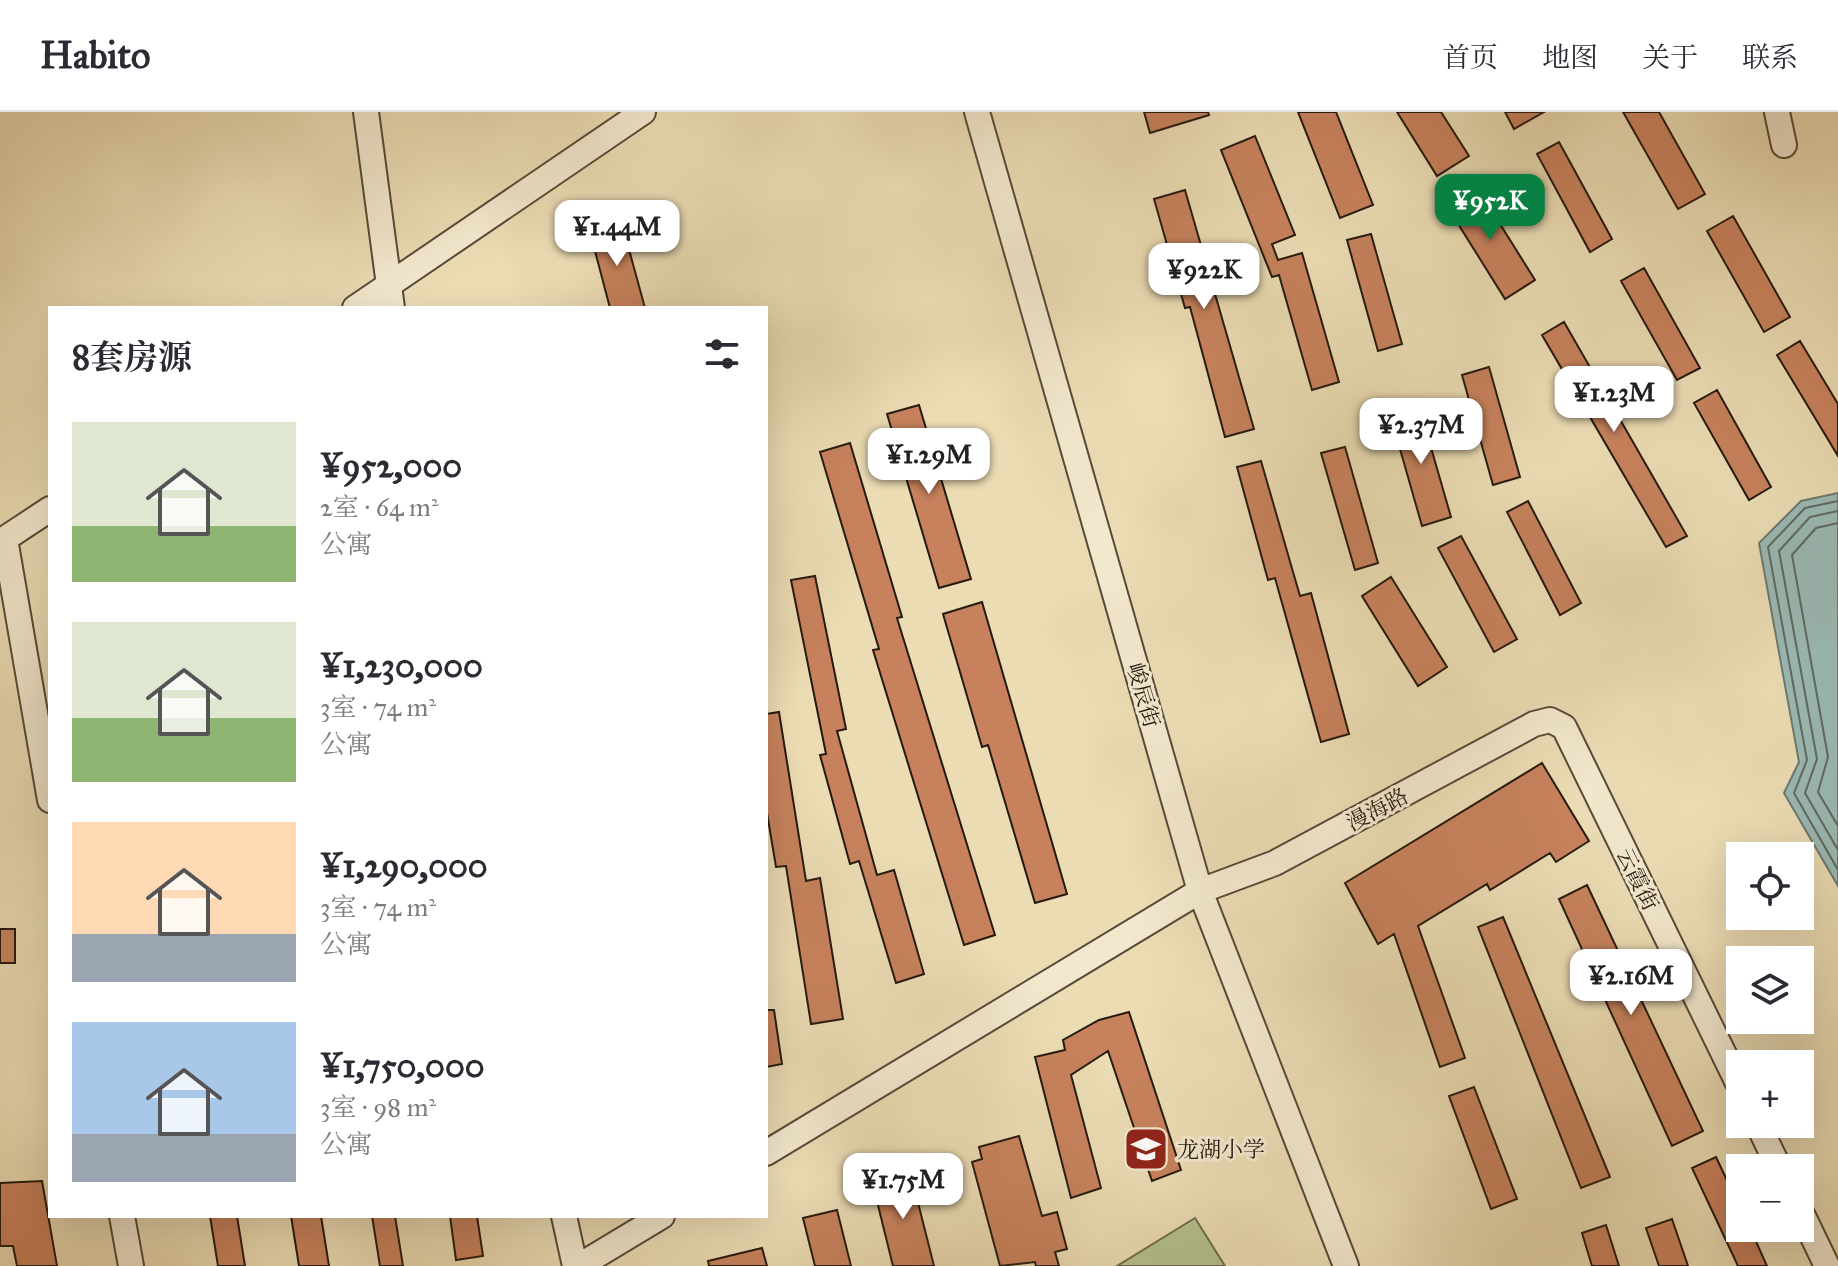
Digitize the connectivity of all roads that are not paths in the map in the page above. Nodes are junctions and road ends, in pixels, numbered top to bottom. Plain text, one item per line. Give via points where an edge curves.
1 (366, 112) edge
2 (643, 112) edge
3 (977, 112) edge
4 (1777, 112) edge
5 (1784, 145) dead end
6 (390, 297) edge
7 (361, 306) edge
8 (48, 510) edge
9 (2, 540) edge
10 (1550, 720) joint
11 (48, 789) edge
12 (1200, 891) junction
13 (1726, 1058) edge
14 (768, 1152) edge
15 (122, 1218) edge
16 (565, 1218) edge
17 (659, 1218) edge
18 (1814, 1234) edge
19 (1830, 1262) edge
20 (131, 1266) edge
21 (577, 1266) edge
22 (1346, 1266) edge

1 - 6 street
2 - 6 street
3 - 12 street, 峻辰街
4 - 5 street
6 - 7 street
8 - 9 street
9 - 11 street
10 - 12 street, 漫海路 via 1275,863
10 - 13 street, 云霞街 via 1564,727
12 - 14 street, 漫海路
12 - 22 street, 峻辰街
15 - 20 street
16 - 21 street
17 - 21 street
18 - 19 street

